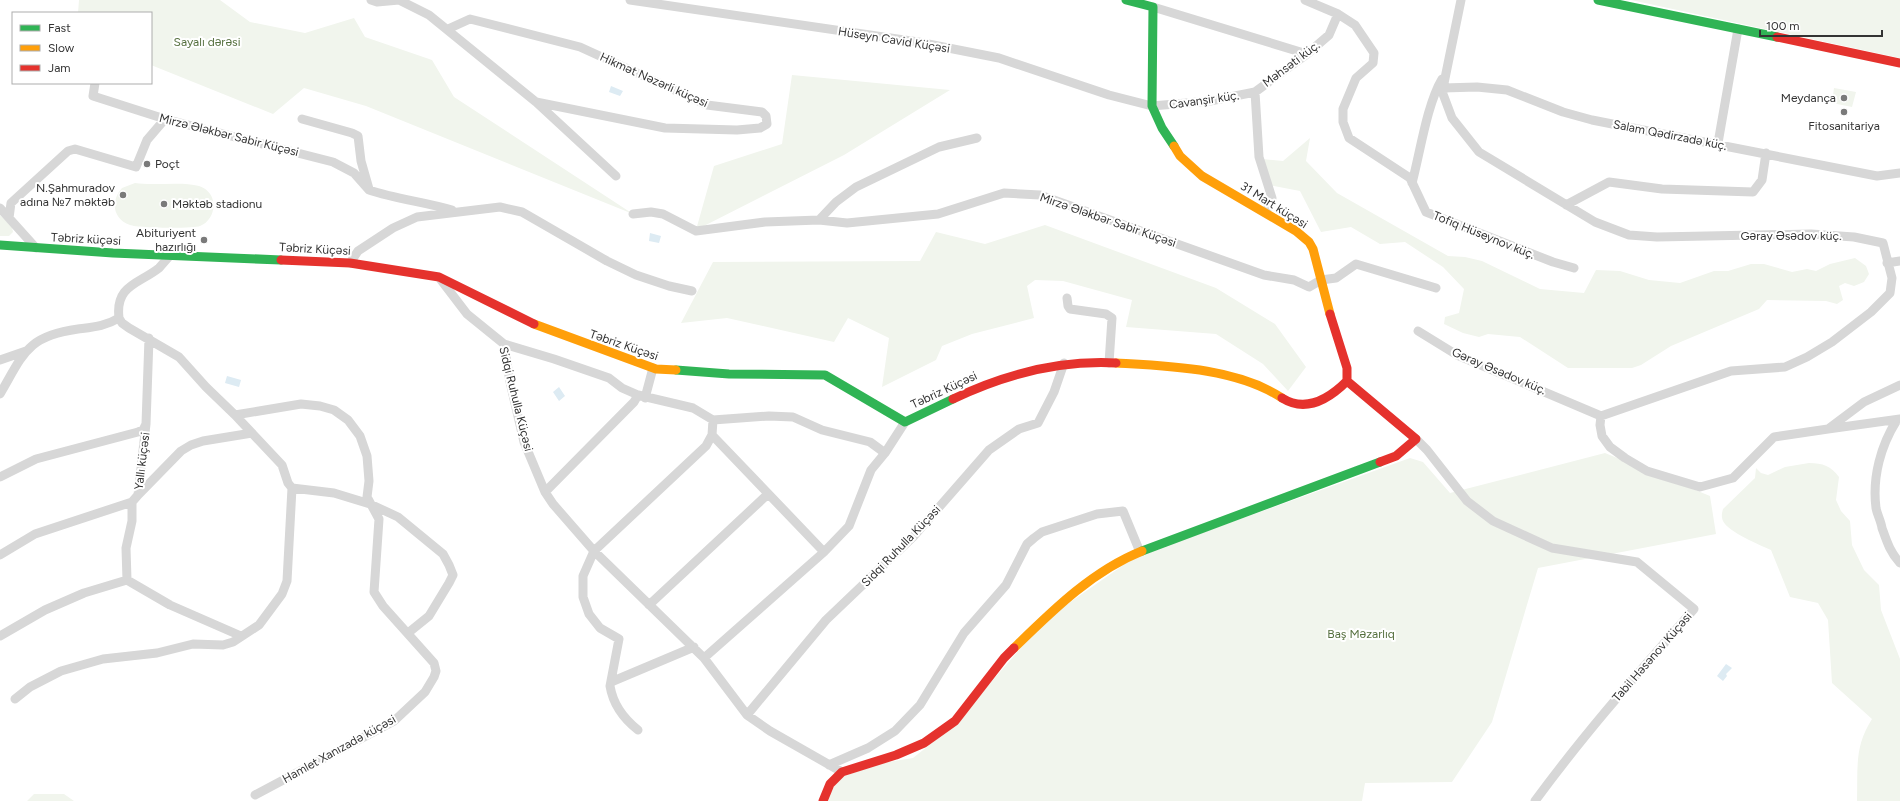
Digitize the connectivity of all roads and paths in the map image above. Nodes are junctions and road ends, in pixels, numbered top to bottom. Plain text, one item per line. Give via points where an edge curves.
1 (371, 0) edge
2 (399, 0) edge
3 (630, 0) edge
4 (1129, 0) edge
5 (1305, 0) edge
6 (1461, 0) edge
7 (1598, 0) edge
8 (1153, 7) junction
9 (1338, 14) junction
10 (448, 29) junction
11 (1738, 29) junction
12 (1307, 54) junction
13 (1900, 64) edge
14 (1447, 72) junction
15 (95, 84) edge
16 (1443, 88) junction
17 (1255, 92) junction
18 (536, 102) junction
19 (1152, 106) junction
20 (165, 119) junction
21 (302, 119) dead end
22 (977, 138) dead end
23 (1718, 144) junction
24 (1766, 153) junction
25 (1900, 173) edge
26 (616, 176) dead end
27 (1412, 183) junction
28 (369, 190) junction
29 (1566, 205) junction
30 (0, 208) edge
31 (456, 211) junction
32 (1266, 212) junction
33 (634, 214) dead end
34 (9, 218) junction
35 (819, 220) junction
36 (0, 245) edge
37 (36, 248) junction
38 (172, 254) junction
39 (1900, 261) edge
40 (350, 263) junction
41 (1887, 263) junction
42 (1574, 268) dead end
43 (439, 277) junction
44 (1321, 280) junction
45 (1436, 288) dead end
46 (692, 290) dead end
47 (1068, 298) dead end
48 (119, 318) junction
49 (1418, 331) dead end
50 (149, 338) junction
51 (504, 344) junction
52 (26, 351) junction
53 (0, 360) edge
54 (1064, 363) junction
55 (1109, 363) junction
56 (653, 368) junction
57 (1347, 381) junction
58 (1900, 385) edge
59 (0, 394) edge
60 (642, 397) junction
61 (236, 415) junction
62 (1601, 416) junction
63 (713, 420) junction
64 (1899, 420) edge
65 (905, 422) junction
66 (146, 424) junction
67 (1828, 429) junction
68 (252, 433) junction
69 (712, 435) junction
70 (1416, 439) junction
71 (885, 452) junction
72 (0, 477) edge
73 (292, 488) junction
74 (545, 492) junction
75 (768, 494) junction
76 (135, 498) junction
77 (370, 504) junction
78 (594, 551) junction
79 (824, 552) junction
80 (1140, 552) junction
81 (0, 555) edge
82 (1900, 563) edge
83 (126, 580) junction
84 (649, 605) junction
85 (408, 633) junction
86 (0, 636) edge
87 (241, 636) junction
88 (694, 647) junction
89 (704, 658) junction
90 (611, 682) junction
91 (15, 699) dead end
92 (747, 715) junction
93 (638, 730) dead end
94 (828, 765) junction
95 (842, 772) junction
96 (255, 795) dead end
97 (823, 801) edge
98 (1535, 801) edge

1 - 2 street, Hikmət Nəzərli küçəsi
2 - 10 street, Hikmət Nəzərli küçəsi via 429,15
3 - 19 street, Hüseyn Cavid Küçəsi via 918,42 999,58 1109,95
4 - 8 street
5 - 9 street, Tofiq Hüseynov küç.
6 - 14 street, Gəray Əsədov küç.
7 - 11 street
8 - 12 street
8 - 19 street, 31 Mart küçəsi
9 - 12 street, Məhsəti küç. via 1329,35
9 - 27 street, Tofiq Hüseynov küç. via 1355,25 1374,53 1373,63 1356,78 1342,109 1343,122 1349,138 1410,178
10 - 18 street, Hikmət Nəzərli küçəsi
10 - 18 street, Hikmət Nəzərli küçəsi via 470,19 580,47 707,105 762,112 766,116 767,124 760,128 738,130 665,128
11 - 13 street
11 - 23 street
12 - 17 street, Məhsəti küç.
14 - 16 street, Gəray Əsədov küç.
14 - 27 street via 1437,88
15 - 20 street, Mirzə Ələkbər Sabir Küçəsi via 93,96
16 - 23 street, Salam Qədirzadə küç. via 1477,87 1507,90 1563,112 1592,120
16 - 29 street, Gəray Əsədov küç. via 1452,118 1479,152
17 - 19 street, Cavanşir küç. via 1210,101
17 - 32 street via 1259,157 1272,198
18 - 26 street, Hikmət Nəzərli küçəsi
19 - 32 street, 31 Mart küçəsi via 1162,128 1180,156 1202,176
20 - 28 street, Mirzə Ələkbər Sabir Küçəsi via 334,162 354,173
20 - 34 street via 148,140 136,167 75,149 68,151 11,203
21 - 28 street via 358,136 361,161
22 - 35 street via 939,147 856,187 836,202
23 - 24 street, Salam Qədirzadə küç.
24 - 25 street, Salam Qədirzadə küç. via 1877,176
24 - 29 street via 1762,180 1753,192 1662,189 1609,182
27 - 42 street, Tofiq Hüseynov küç. via 1426,212
28 - 31 street via 392,198
29 - 41 street, Gəray Əsədov küç. via 1595,222 1629,235 1656,237 1811,234 1854,237 1883,243
30 - 34 street
31 - 40 street via 417,217 393,228 358,251
31 - 46 street via 500,207 522,212 636,275 669,286
32 - 44 street, 31 Mart küçəsi via 1309,242
33 - 35 street, Mirzə Ələkbər Sabir Küçəsi via 663,214 696,231 765,222
34 - 37 street
35 - 44 street, Mirzə Ələkbər Sabir Küçəsi via 847,223 938,214 1004,193 1040,195 1264,275 1294,280 1310,287
36 - 37 street, Təbriz küçəsi
37 - 38 street, Təbriz küçəsi
38 - 40 street, Təbriz Küçəsi
38 - 48 street via 159,268 131,284 123,295 118,310
39 - 41 street
40 - 43 street, Təbriz Küçəsi
41 - 62 street, Gəray Əsədov küç. via 1892,278 1890,293 1871,312 1806,357 1785,367 1731,371
43 - 51 street, Sidqi Ruhulla Küçəsi via 467,314
43 - 56 street, Təbriz Küçəsi via 544,329
44 - 45 street, Mirzə Ələkbər Sabir Küçəsi via 1336,278 1356,264
44 - 57 street, 31 Mart küçəsi via 1347,368
47 - 55 street via 1070,309 1106,314 1112,318
48 - 50 street via 129,328
48 - 52 street via 109,324 55,332
49 - 62 street, Gəray Əsədov küç. via 1457,355
50 - 61 street via 179,357
50 - 66 street, Yallı küçəsi
51 - 60 street via 609,378 622,388
51 - 74 street, Sidqi Ruhulla Küçəsi via 524,442
52 - 53 street
52 - 59 street
54 - 55 street, Təbriz Küçəsi
54 - 65 street, Təbriz Küçəsi via 1006,376
54 - 92 street, Sidqi Ruhulla Küçəsi via 1054,392 1038,423 1019,428 989,450 913,537 826,620
55 - 57 street, Təbriz Küçəsi via 1128,363 1243,379 1300,405 1308,405 1323,399 1338,391
56 - 60 street
56 - 65 street, Təbriz Küçəsi via 729,374 825,376
57 - 70 street
58 - 67 street via 1864,402
60 - 63 street via 693,408
60 - 74 street via 634,402
61 - 68 street
61 - 77 street, Hamlet Xanızadə küçəsi via 301,404 334,410 348,420 360,436 367,456 367,497
62 - 67 street via 1602,436 1620,455 1648,471 1700,487 1733,478 1774,437
63 - 69 street
63 - 71 street via 793,417 829,432 870,442
64 - 67 street
64 - 82 street via 1883,446 1879,459 1876,509 1891,554
65 - 71 street
66 - 72 street via 143,430 138,432 36,459
66 - 76 street, Yallı küçəsi
68 - 73 street via 282,465
68 - 76 street via 191,445
69 - 75 street
69 - 78 street via 706,446
70 - 80 street via 1396,456
70 - 98 street, Tabil Həsənov Küçəsi via 1467,501 1493,521 1552,548 1637,562 1694,609 1628,683
71 - 79 street via 871,470 849,526
73 - 77 street via 334,493
73 - 87 street via 287,582 282,594 259,625
74 - 78 street, Sidqi Ruhulla Küçəsi
75 - 79 street
75 - 84 street
76 - 81 street via 34,534
76 - 83 street, Yallı küçəsi via 126,548
77 - 85 street, Hamlet Xanızadə küçəsi via 379,520 374,592 383,606
77 - 85 street via 398,517 443,554 453,575 429,616
78 - 84 street, Sidqi Ruhulla Küçəsi
78 - 90 street via 583,576 583,597 589,614 600,628 619,638
79 - 89 street
80 - 94 street via 1123,511 1097,514 1042,532 1027,544 1006,585 964,633 920,705 895,731 868,748
80 - 95 street via 1100,573 1046,617 1004,658 955,721 924,743
83 - 86 street via 84,593 45,610
83 - 87 street via 170,605
84 - 88 street, Sidqi Ruhulla Küçəsi
85 - 96 street, Hamlet Xanızadə küçəsi via 434,663 434,677 424,692 394,721
87 - 91 street via 223,645 193,644 156,653 103,659 61,671 30,687
88 - 89 street, Sidqi Ruhulla Küçəsi
88 - 90 street
89 - 92 street, Sidqi Ruhulla Küçəsi
90 - 93 street via 615,702 628,722
92 - 94 street, Sidqi Ruhulla Küçəsi
94 - 95 street, Sidqi Ruhulla Küçəsi
95 - 97 street via 830,784

